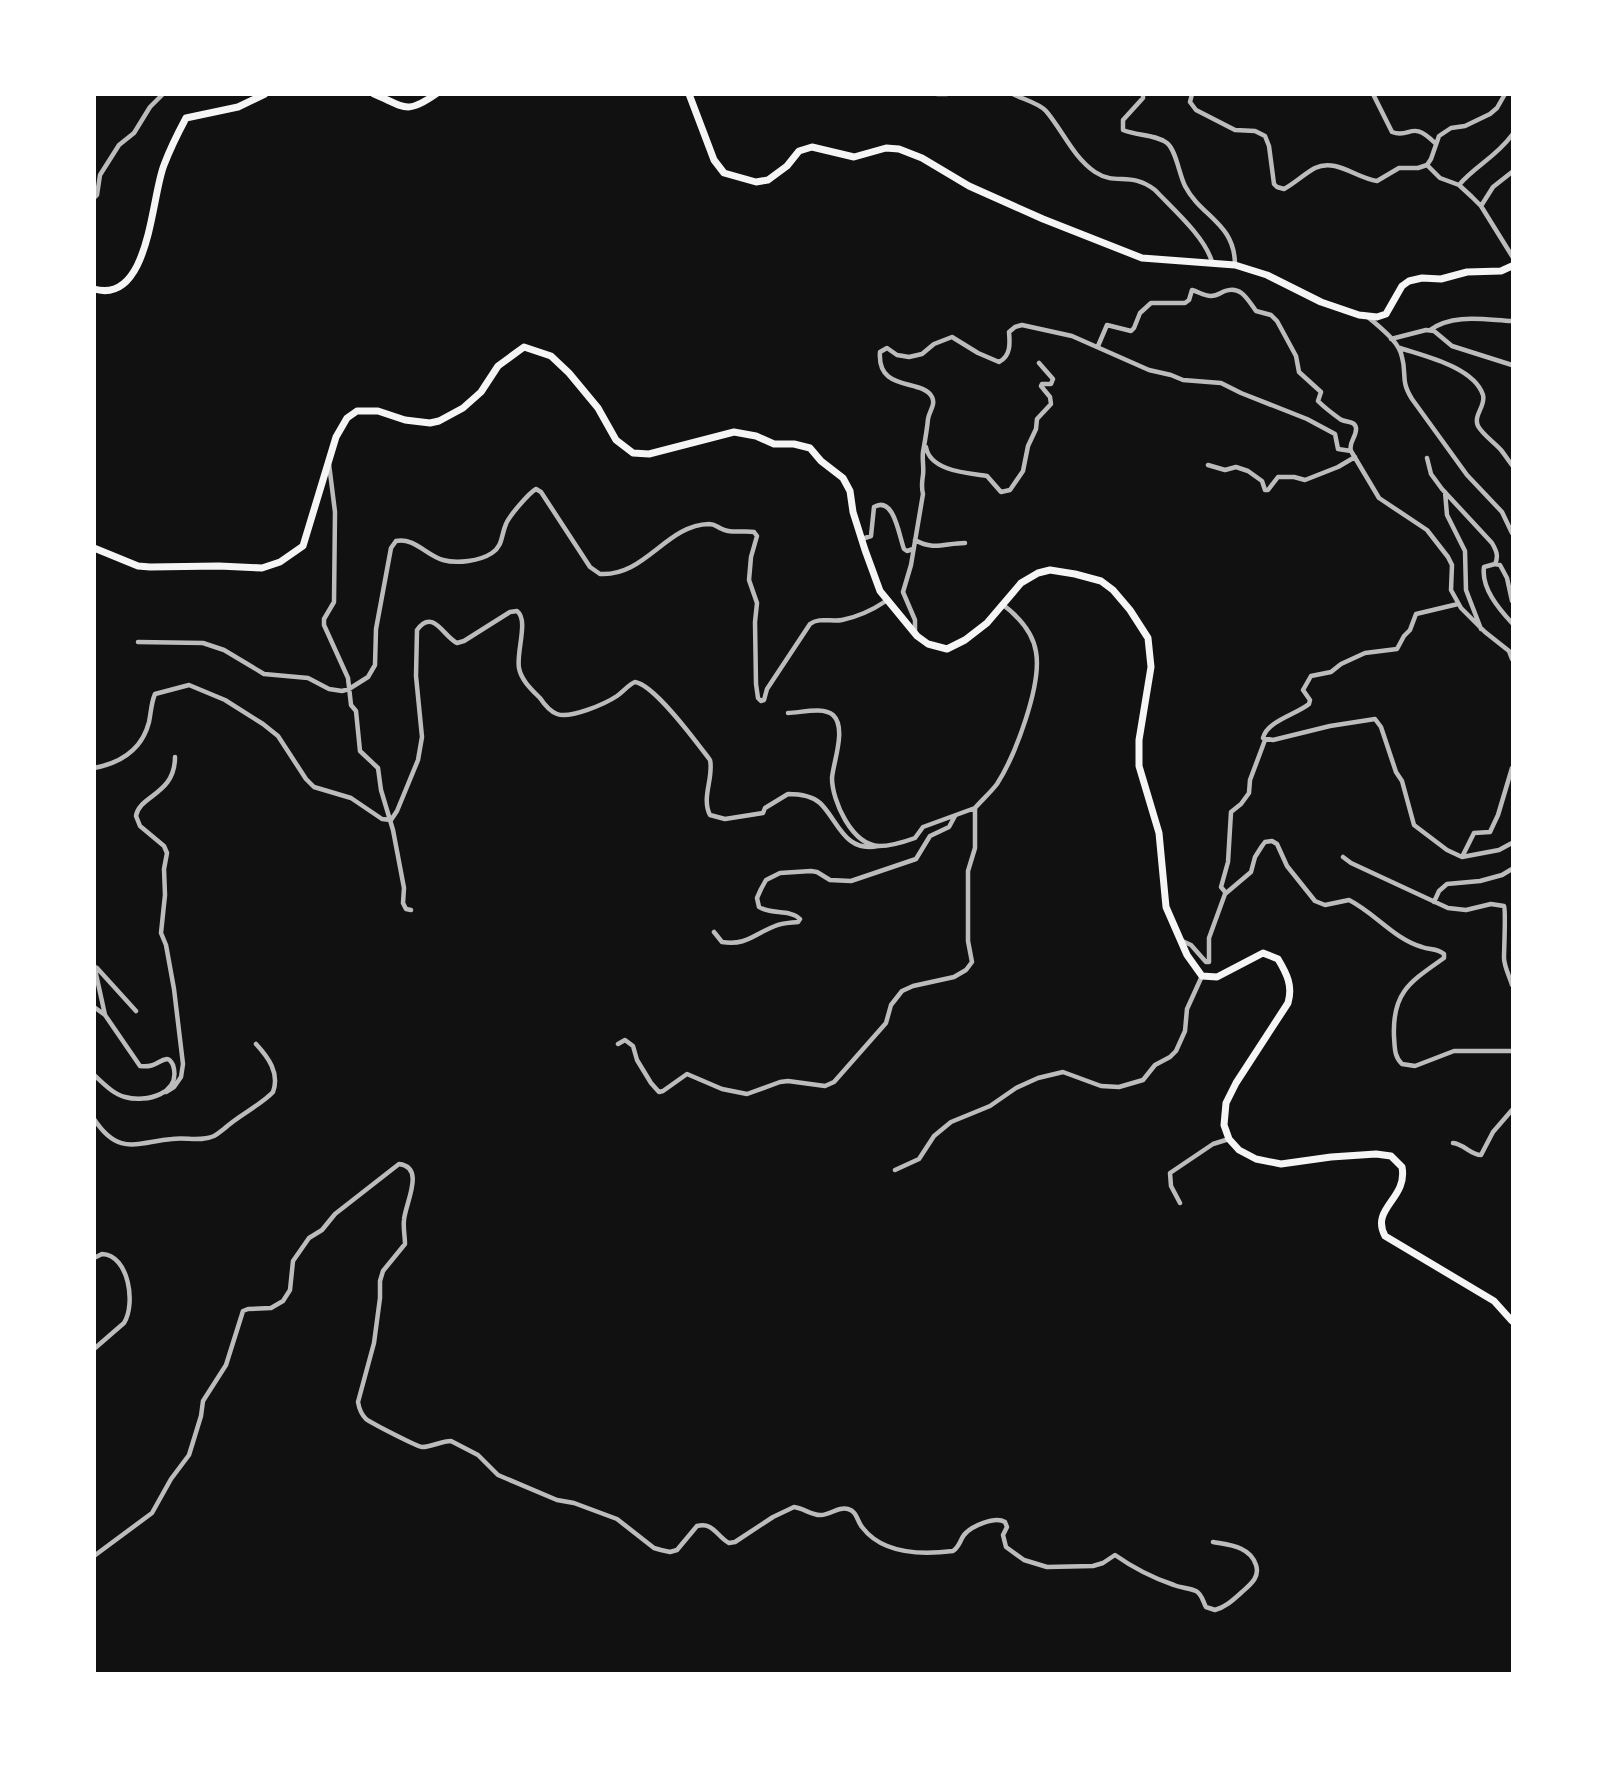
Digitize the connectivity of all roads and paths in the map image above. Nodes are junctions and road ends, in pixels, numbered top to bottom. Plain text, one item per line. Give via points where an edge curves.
1 (163, 94) edge
2 (264, 94) edge
3 (374, 94) edge
4 (436, 94) edge
5 (689, 94) edge
6 (937, 94) edge
7 (947, 94) edge
8 (1013, 94) edge
9 (1143, 94) edge
10 (1192, 94) edge
11 (1373, 94) edge
12 (1505, 94) edge
13 (1512, 135) edge
14 (1435, 143) junction
15 (1427, 165) junction
16 (1512, 172) edge
17 (1459, 185) junction
18 (94, 198) edge
19 (1481, 206) junction
20 (1512, 256) edge
21 (1212, 262) junction
22 (1235, 265) junction
23 (1512, 266) edge
24 (94, 289) edge
25 (1367, 316) junction
26 (1512, 321) edge
27 (1430, 330) junction
28 (1390, 339) junction
29 (1098, 346) junction
30 (1400, 348) junction
31 (1040, 363) dead end
32 (1512, 365) edge
33 (925, 444) junction
34 (1351, 451) junction
35 (1355, 456) junction
36 (1427, 458) dead end
37 (329, 461) junction
38 (1209, 465) dead end
39 (1512, 465) edge
40 (1442, 489) junction
41 (1512, 533) edge
42 (862, 538) junction
43 (915, 540) junction
44 (965, 543) dead end
45 (94, 548) edge
46 (914, 549) junction
47 (1495, 564) junction
48 (886, 601) junction
49 (1512, 601) edge
50 (1002, 604) junction
51 (1458, 604) junction
52 (1512, 623) edge
53 (1481, 628) junction
54 (915, 634) junction
55 (138, 642) dead end
56 (1511, 650) edge
57 (1512, 659) edge
58 (349, 689) junction
59 (788, 713) dead end
60 (1265, 740) junction
61 (176, 757) dead end
62 (94, 768) edge
63 (1512, 768) edge
64 (1511, 778) edge
65 (1512, 796) edge
66 (1503, 798) junction
67 (975, 808) junction
68 (955, 816) junction
69 (391, 820) junction
70 (1512, 843) edge
71 (878, 846) junction
72 (1343, 857) dead end
73 (1462, 857) junction
74 (1512, 869) edge
75 (1226, 893) junction
76 (1434, 902) junction
77 (411, 910) dead end
78 (714, 932) dead end
79 (1180, 940) junction
80 (95, 965) edge
81 (1202, 976) junction
82 (1512, 985) edge
83 (94, 1007) edge
84 (136, 1011) dead end
85 (105, 1015) junction
86 (256, 1044) dead end
87 (618, 1044) dead end
88 (1512, 1051) edge
89 (94, 1075) edge
90 (166, 1092) junction
91 (1512, 1110) edge
92 (94, 1119) edge
93 (1229, 1139) junction
94 (1453, 1143) dead end
95 (896, 1170) dead end
96 (1180, 1203) dead end
97 (94, 1258) edge
98 (1512, 1321) edge
99 (94, 1349) edge
100 (1213, 1542) dead end
101 (94, 1556) edge

1 - 18 street via 134,133 119,146 100,175
2 - 24 main road via 238,107 186,118 163,166 148,238 138,263 121,288 104,292
3 - 4 main road via 411,108
5 - 21 main road via 714,160 724,173 756,182 768,180 799,151 812,147 854,157 886,148 899,149 969,186 1142,258
6 - 7 street
8 - 21 street via 1046,111 1069,144 1097,173 1134,179 1155,190 1200,239
9 - 22 street via 1123,120 1124,130 1171,146 1188,191 1226,232
10 - 15 street via 1190,102 1196,110 1239,131 1255,131 1265,136 1273,180 1280,188 1323,165 1377,181 1399,168
11 - 14 street via 1392,132 1420,131
12 - 14 street via 1494,111 1465,126 1450,128
13 - 17 street
14 - 15 street
15 - 17 street via 1440,178
16 - 19 street via 1493,187
17 - 19 street
19 - 20 street
21 - 22 main road
22 - 25 main road via 1267,275 1322,302
23 - 25 main road via 1501,271 1410,281 1402,286 1386,314
25 - 28 street
26 - 27 street via 1457,320
27 - 28 street
27 - 32 street via 1452,346
28 - 30 street
29 - 33 street via 1072,336 1022,326 1009,332 1010,346 999,362 952,337 909,357 882,349 881,365 889,376 932,397
29 - 34 street via 1149,370 1188,382 1221,383 1278,406 1335,434 1338,449
29 - 34 street via 1107,325 1131,331 1140,313 1151,303 1185,303 1192,290 1210,296 1240,292 1256,311 1272,316 1282,327 1299,372 1322,392 1318,401 1341,420 1354,424
30 - 39 street via 1442,361 1472,379 1484,399 1477,418 1479,427
30 - 41 street via 1405,388 1467,475 1502,512
31 - 33 street via 1053,379 1051,384 1041,386 1051,404 1037,418 1023,471 1010,490 1001,492 987,476 967,474 934,462
33 - 43 street via 923,494
34 - 35 street
35 - 38 street via 1305,480 1278,477 1268,490 1261,479 1248,471
35 - 51 street via 1375,494 1427,530 1448,556 1452,565 1451,590
36 - 40 street via 1431,474
37 - 42 main road via 336,437 347,418 357,411 378,411 405,420 439,421 463,408 481,392 498,366 524,346 551,356 569,373 598,408 616,440 633,453 649,454 734,432 774,444 810,448 843,478
37 - 45 main road via 303,546 280,562 262,568 150,567
37 - 58 street via 335,512 334,602 324,622
40 - 47 street via 1492,543 1497,555
40 - 53 street via 1447,515 1465,551 1466,590
42 - 46 street via 871,536 874,507 882,504 891,511 904,549
42 - 48 main road via 875,581
43 - 44 street via 933,547
43 - 46 street
46 - 54 street via 903,592 915,620
47 - 49 street via 1504,572
47 - 52 street via 1484,569 1486,586
48 - 54 main road
48 - 58 street via 854,617 810,624 761,701 756,684 757,603 749,580 750,557 757,536 754,532 724,531 710,524 692,528 670,537 656,552 632,566 600,574 590,567 542,492 536,489 509,518 497,549 482,558 443,560 408,541 396,541 391,548 376,629 375,664 368,677
50 - 54 main road via 987,624 947,649 928,644
50 - 67 street via 1032,638 1037,662 1035,679 1022,732 996,784
50 - 79 main road via 1021,583 1038,573 1050,570 1087,576 1113,590 1148,638 1151,667 1139,740 1139,766 1158,833 1166,907
51 - 53 street
51 - 60 street via 1416,614 1397,649 1365,653 1331,672 1311,676 1303,691 1309,704 1272,726 1264,735
53 - 56 street
55 - 58 street via 203,643 224,650 264,674 308,678 329,689
56 - 57 street
58 - 69 street via 356,711 360,751 378,768
59 - 71 street via 825,712 836,719 838,752 832,777 835,795 846,822 866,842
60 - 73 street via 1375,719 1402,781 1413,823
60 - 75 street via 1249,792 1232,812 1228,862 1221,887
61 - 90 street via 169,782 139,808 136,816 140,826 167,853 161,933 174,989 183,1064 181,1077
62 - 69 street via 120,761 139,744 148,726 155,694 189,685 225,700 272,730 314,787 341,794 382,819
63 - 64 street
64 - 66 street
65 - 66 street
66 - 73 street via 1490,832 1474,833
67 - 68 street
67 - 87 street via 975,848 968,871 968,941 972,962 954,977 902,991 891,1005 886,1023 830,1085 788,1081 747,1094 722,1089 687,1074 659,1092 637,1060 633,1046 625,1040
68 - 71 street via 923,827 915,838
68 - 78 street via 949,827 930,836 916,860 870,876 836,881 811,871 780,873 766,880 757,898 759,907 797,916 798,922 776,925 736,943 722,942
69 - 71 street via 418,760 422,737 416,676 417,630 421,624 435,622 457,643 517,611 523,620 519,656 522,676 547,707 565,715 598,705 635,682 646,685 710,760 710,815 725,819 763,813 765,808 792,794 819,803 839,830 854,842
69 - 77 street via 404,906
70 - 73 street via 1499,850
72 - 76 street
74 - 76 street via 1480,881 1447,884 1438,891
75 - 79 street via 1209,938 1209,962
75 - 88 street via 1251,872 1263,844 1276,843 1287,866 1317,903 1349,900 1401,937 1444,954 1444,958 1417,977 1397,1003 1395,1049 1402,1064 1416,1066 1454,1051
76 - 82 street via 1466,910 1491,903 1504,906 1504,957
79 - 81 main road
80 - 84 street
80 - 85 street
81 - 93 main road via 1217,977 1263,953 1278,959 1290,982 1288,1003 1226,1103 1224,1125
81 - 95 street via 1187,1009 1185,1031 1176,1051 1155,1065 1143,1080 1119,1087 1101,1086 1063,1072 1038,1078 990,1106 951,1122 934,1136 919,1158
83 - 85 street
85 - 90 street via 140,1066 155,1066 166,1059 172,1063 172,1080
86 - 92 street via 274,1071 273,1092 214,1136 131,1145 107,1136
89 - 90 street via 123,1097 150,1098
91 - 94 street via 1493,1132 1481,1155
93 - 96 street via 1213,1144 1170,1173 1171,1186
93 - 98 main road via 1256,1159 1281,1164 1391,1156 1403,1173 1399,1192 1380,1220 1385,1236 1494,1301
97 - 99 street via 102,1254 114,1258 125,1274 130,1300 124,1323
100 - 101 street via 1245,1550 1257,1570 1252,1584 1215,1610 1206,1607 1195,1590 1175,1586 1115,1555 1093,1566 1047,1567 1024,1560 1006,1547 1007,1527 1001,1519 969,1530 953,1551 910,1553 894,1549 870,1534 850,1509 821,1515 794,1507 735,1542 729,1543 711,1526 697,1526 683,1545 670,1552 654,1548 617,1519 498,1475 478,1455 451,1441 422,1447 405,1442 366,1419 358,1402 374,1343 380,1281 383,1271 405,1244 404,1221 413,1179 408,1167 399,1164 309,1238 293,1261 290,1290 283,1301 271,1308 243,1311 226,1365 203,1401 189,1455 152,1513

